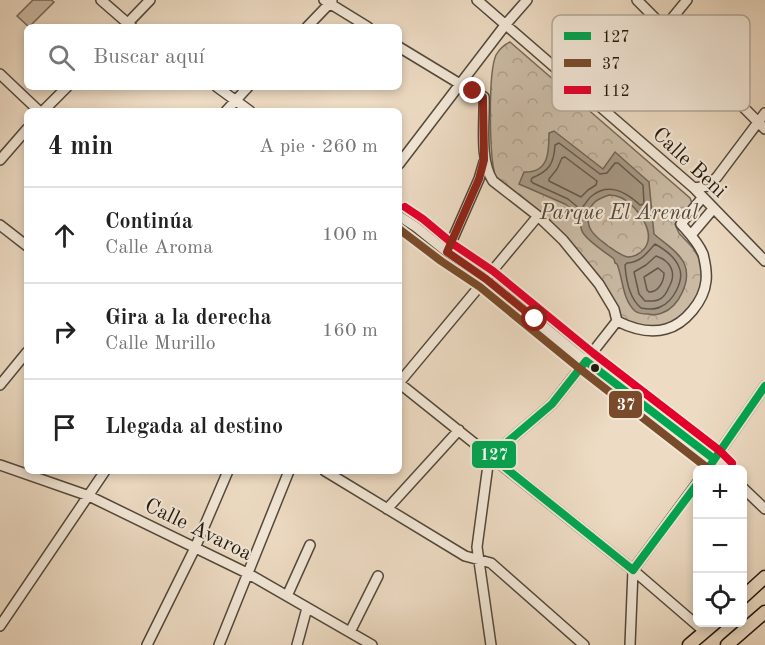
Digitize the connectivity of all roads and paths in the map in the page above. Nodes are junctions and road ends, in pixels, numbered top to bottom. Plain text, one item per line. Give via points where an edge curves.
1 (101, 0) edge
2 (150, 0) edge
3 (477, 0) edge
4 (527, 0) edge
5 (637, 0) edge
6 (687, 0) edge
7 (329, 1) edge
8 (651, 15) edge
9 (675, 15) edge
10 (126, 24) edge
11 (130, 24) edge
12 (310, 24) edge
13 (364, 24) edge
14 (506, 24) junction
15 (402, 48) edge
16 (552, 64) edge
17 (0, 74) edge
18 (460, 84) junction
19 (64, 90) edge
20 (220, 90) edge
21 (245, 90) edge
22 (235, 100) junction
23 (36, 108) edge
24 (46, 108) edge
25 (228, 108) edge
26 (246, 108) edge
27 (605, 111) edge
28 (746, 111) edge
29 (765, 113) edge
30 (761, 126) edge
31 (24, 132) edge
32 (0, 160) edge
33 (402, 160) edge
34 (484, 160) junction
35 (694, 188) junction
36 (702, 198) junction
37 (713, 209) junction
38 (538, 216) junction
39 (402, 218) edge
40 (0, 225) edge
41 (691, 235) junction
42 (24, 244) edge
43 (447, 252) junction
44 (765, 261) edge
45 (486, 279) junction
46 (617, 321) junction
47 (24, 356) edge
48 (586, 361) junction
49 (402, 379) edge
50 (0, 385) edge
51 (402, 385) edge
52 (765, 386) edge
53 (459, 430) junction
54 (492, 457) junction
55 (714, 459) junction
56 (0, 465) edge
57 (710, 465) edge
58 (720, 465) edge
59 (24, 473) edge
60 (26, 474) edge
61 (103, 474) edge
62 (227, 474) edge
63 (288, 474) edge
64 (330, 474) edge
65 (693, 489) edge
66 (747, 492) edge
67 (89, 496) junction
68 (764, 507) edge
69 (387, 509) junction
70 (310, 545) dead end
71 (195, 548) junction
72 (478, 560) junction
73 (633, 570) junction
74 (247, 573) junction
75 (378, 576) dead end
76 (765, 577) edge
77 (747, 593) edge
78 (287, 596) junction
79 (307, 608) junction
80 (765, 612) edge
81 (0, 626) edge
82 (710, 627) edge
83 (350, 632) junction
84 (705, 632) junction
85 (369, 644) edge
86 (147, 645) edge
87 (219, 645) edge
88 (297, 645) edge
89 (491, 645) edge
90 (584, 645) edge
91 (630, 645) edge
92 (689, 645) edge
93 (727, 645) edge

1 - 10 street
2 - 11 street
3 - 14 street, Calle Beni
4 - 14 street
5 - 8 street
6 - 9 street
7 - 12 street
7 - 13 street
14 - 16 street, Calle Beni
14 - 18 street
15 - 18 street
17 - 23 street
18 - 33 street
18 - 34 street via 483,97
19 - 24 street
20 - 22 street
21 - 22 street
22 - 25 street
22 - 26 street
27 - 35 street, Calle Beni
28 - 30 street
29 - 30 street
30 - 35 street via 708,186
31 - 32 street
34 - 38 street via 493,182
34 - 43 street
35 - 36 street, Calle Beni
36 - 37 street, Calle Beni
36 - 41 street via 681,224
37 - 41 street
37 - 44 street, Calle Beni
38 - 45 street
38 - 46 street via 599,284
39 - 43 street
40 - 42 street
41 - 46 street via 702,251 706,281 700,299 687,317 664,330 641,331
43 - 45 street
45 - 48 street
45 - 49 street
46 - 48 street
47 - 50 street
48 - 54 street via 552,404
48 - 55 street
51 - 53 street
52 - 55 street
53 - 54 street
53 - 69 street
54 - 72 street
54 - 73 street
55 - 57 street
55 - 58 street
56 - 59 street, Calle Avaroa
60 - 67 street, Calle Avaroa
61 - 67 street
62 - 71 street
63 - 74 street
64 - 69 street
65 - 73 street
66 - 68 street
67 - 71 street, Calle Avaroa
67 - 81 street
69 - 72 street
70 - 78 street
71 - 74 street, Calle Avaroa
71 - 86 street
72 - 89 street
72 - 90 street via 491,562
73 - 84 street
73 - 91 street
74 - 78 street, Calle Avaroa
74 - 87 street
75 - 83 street
76 - 77 main road
78 - 79 street, Calle Avaroa
79 - 83 street, Calle Avaroa
79 - 88 street
80 - 93 main road
82 - 84 main road
83 - 85 street, Calle Avaroa
84 - 92 main road

